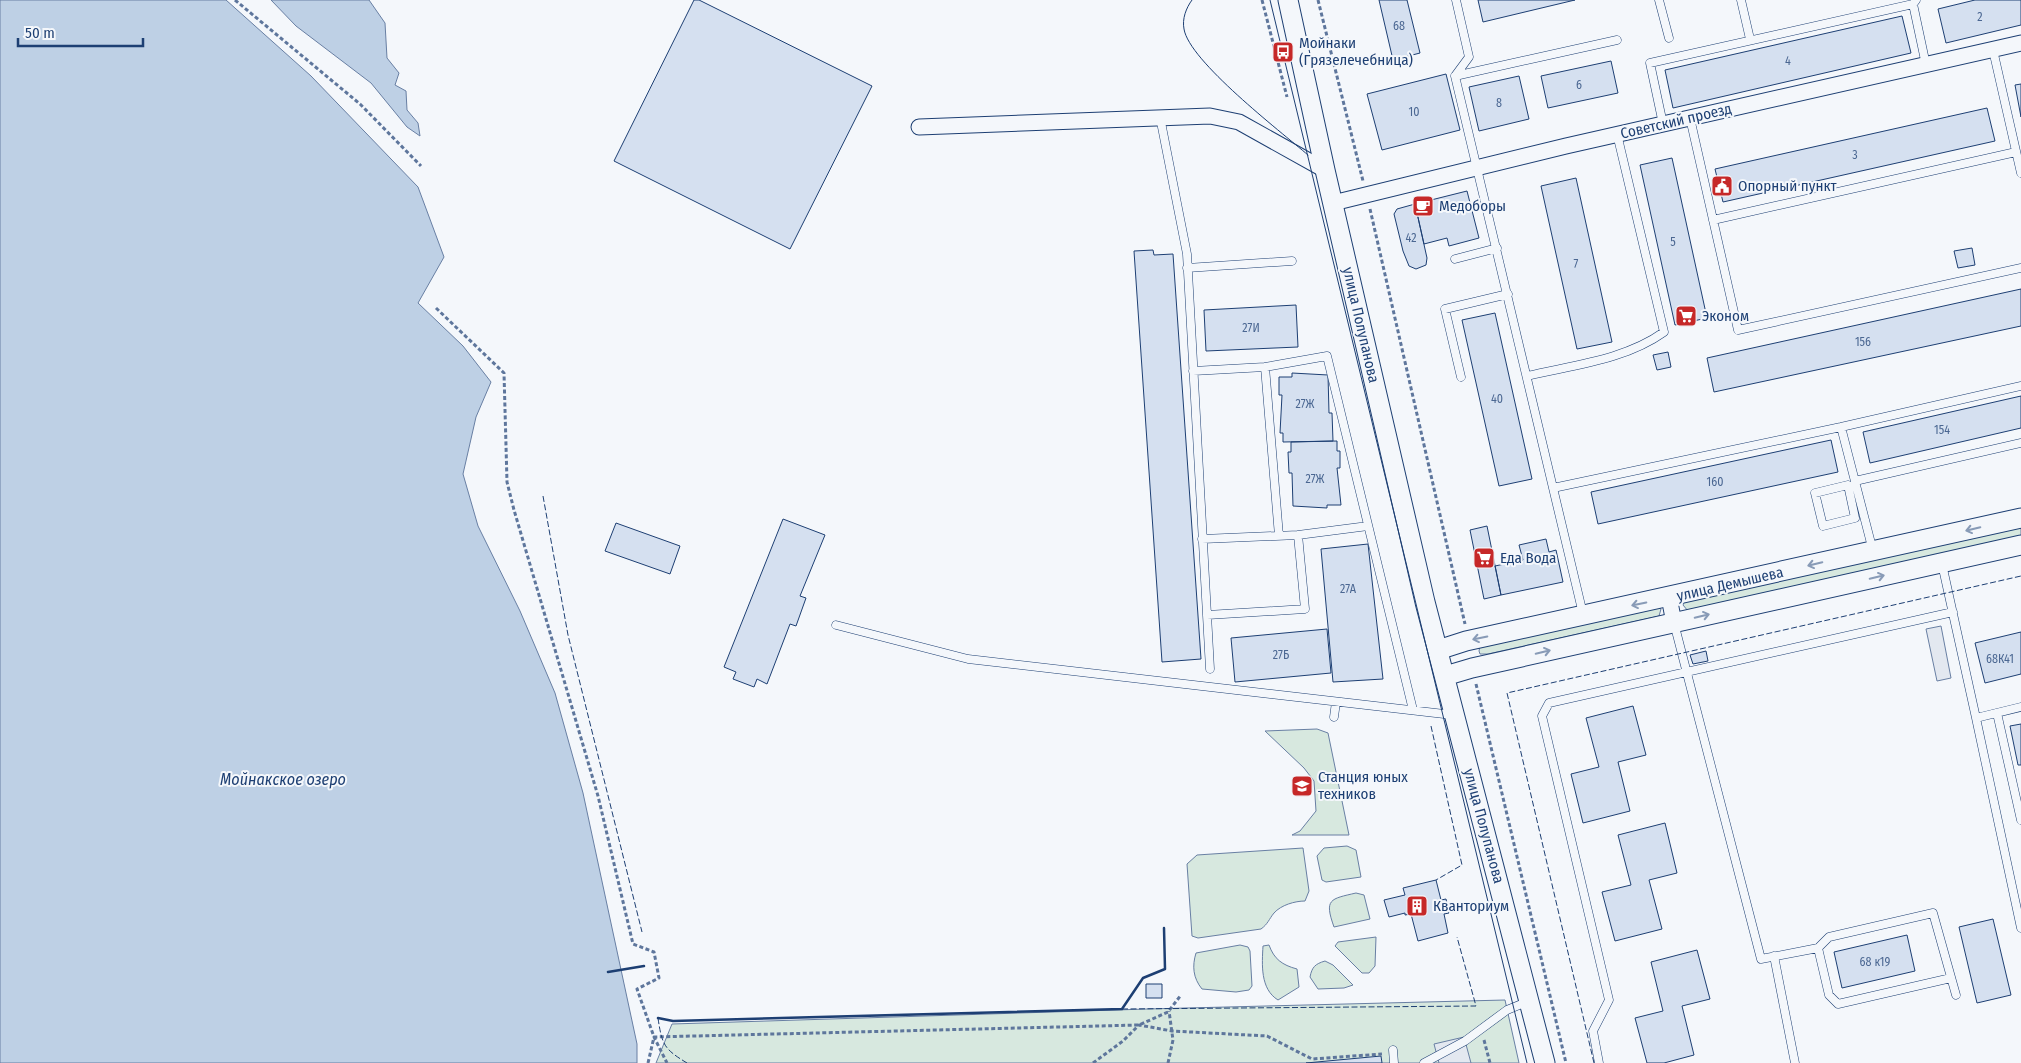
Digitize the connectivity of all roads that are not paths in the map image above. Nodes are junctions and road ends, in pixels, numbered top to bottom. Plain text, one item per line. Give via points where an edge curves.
1 (1288, 0) edge
2 (1456, 0) edge
3 (1659, 0) edge
4 (1741, 0) edge
5 (1915, 2) edge
6 (1669, 38) dead end
7 (1750, 39) junction
8 (1617, 40) dead end
9 (2021, 43) edge
10 (1993, 50) junction
11 (1926, 64) junction
12 (1455, 76) junction
13 (1160, 117) junction
14 (1690, 118) junction
15 (1663, 124) junction
16 (919, 127) dead end
17 (1617, 134) junction
18 (2016, 152) junction
19 (1478, 168) junction
20 (1325, 170) junction
21 (2021, 173) edge
22 (1333, 203) junction
23 (1713, 220) junction
24 (1497, 248) junction
25 (1455, 259) dead end
26 (1292, 262) dead end
27 (1187, 268) junction
28 (2021, 268) edge
29 (1508, 294) junction
30 (1265, 366) junction
31 (1193, 371) junction
32 (1527, 376) junction
33 (1461, 377) dead end
34 (2021, 386) edge
35 (1841, 427) junction
36 (2021, 442) edge
37 (1855, 481) junction
38 (1554, 488) junction
39 (1859, 514) junction
40 (2021, 518) edge
41 (1368, 526) junction
42 (1298, 535) junction
43 (1280, 536) junction
44 (1202, 539) junction
45 (2021, 545) edge
46 (1873, 551) junction
47 (1941, 562) junction
48 (1669, 597) junction
49 (1953, 612) junction
50 (1207, 615) junction
51 (1583, 616) junction
52 (1674, 623) junction
53 (836, 625) dead end
54 (1438, 650) junction
55 (1210, 669) dead end
56 (1687, 673) junction
57 (1445, 676) junction
58 (1336, 702) junction
59 (2021, 707) edge
60 (1413, 710) junction
61 (1997, 713) junction
62 (1455, 716) junction
63 (1334, 717) dead end
64 (1976, 718) junction
65 (2021, 778) edge
66 (2012, 780) junction
67 (2021, 820) edge
68 (2021, 928) edge
69 (1818, 948) junction
70 (1774, 956) junction
71 (1951, 978) junction
72 (1956, 995) dead end
73 (1531, 1001) junction
74 (1393, 1052) road end
75 (1394, 1063) edge
76 (1424, 1063) edge
77 (1545, 1063) edge
78 (1599, 1063) edge
79 (1795, 1063) edge

1 - 20 street, улица Полупанова
2 - 12 lane via 1469,57
3 - 6 lane
4 - 7 lane
5 - 7 lane
5 - 11 lane
7 - 15 lane via 1650,63
8 - 12 lane
9 - 10 street, Советский проезд
10 - 11 street, Советский проезд
10 - 18 lane
11 - 14 street, Советский проезд
12 - 19 lane
13 - 16 street
13 - 20 street via 1210,116 1239,122
13 - 27 lane
14 - 15 street, Советский проезд
14 - 23 lane
15 - 17 street, Советский проезд
17 - 19 street, Советский проезд
17 - 32 lane via 1664,332 1622,354
18 - 21 lane
18 - 23 lane
19 - 22 street, Советский проезд
19 - 24 lane
20 - 22 street, улица Полупанова
22 - 54 street, улица Полупанова
23 - 28 lane via 1738,330
24 - 25 lane
24 - 29 lane
26 - 27 lane
27 - 31 lane
29 - 32 lane
29 - 33 lane via 1445,309
30 - 31 lane
30 - 41 lane via 1327,356
30 - 43 lane
31 - 44 lane
32 - 38 lane
34 - 35 lane
35 - 37 lane
35 - 38 lane
36 - 37 lane
37 - 39 lane
38 - 51 lane
39 - 39 lane via 1856,518 1823,526 1815,493 1848,485
39 - 46 lane
40 -> 46 street, улица Демышева
41 - 42 lane
41 - 60 lane
42 - 43 lane
42 - 50 lane via 1305,609
43 - 44 lane
44 - 50 lane
45 - 47 street, улица Демышева
46 -> 48 street, улица Демышева
47 - 49 lane
52 -> 47 street, улица Демышева
48 -> 51 street, улица Демышева
48 - 52 street
49 - 56 lane
49 - 64 lane
50 - 55 lane
51 -> 54 street, улица Демышева
52 - 56 lane
57 -> 52 street, улица Демышева
53 - 58 lane via 968,659
54 - 57 street, улица Полупанова
56 - 70 lane via 1761,959
56 - 78 lane via 1549,703 1542,716 1609,1000 1593,1031
57 - 62 street, улица Полупанова
58 - 60 lane
58 - 63 lane
59 - 61 lane
60 - 62 lane
61 - 64 lane
61 - 66 lane
62 - 73 street, улица Полупанова
64 - 68 lane
65 - 66 lane
66 - 67 lane
69 - 70 lane
69 - 71 lane via 1830,995 1838,1004
69 - 71 lane via 1829,937 1933,913
70 - 79 lane
71 - 72 lane
73 - 76 lane via 1507,1010 1465,1042
73 - 77 street, улица Полупанова
74 - 75 lane

